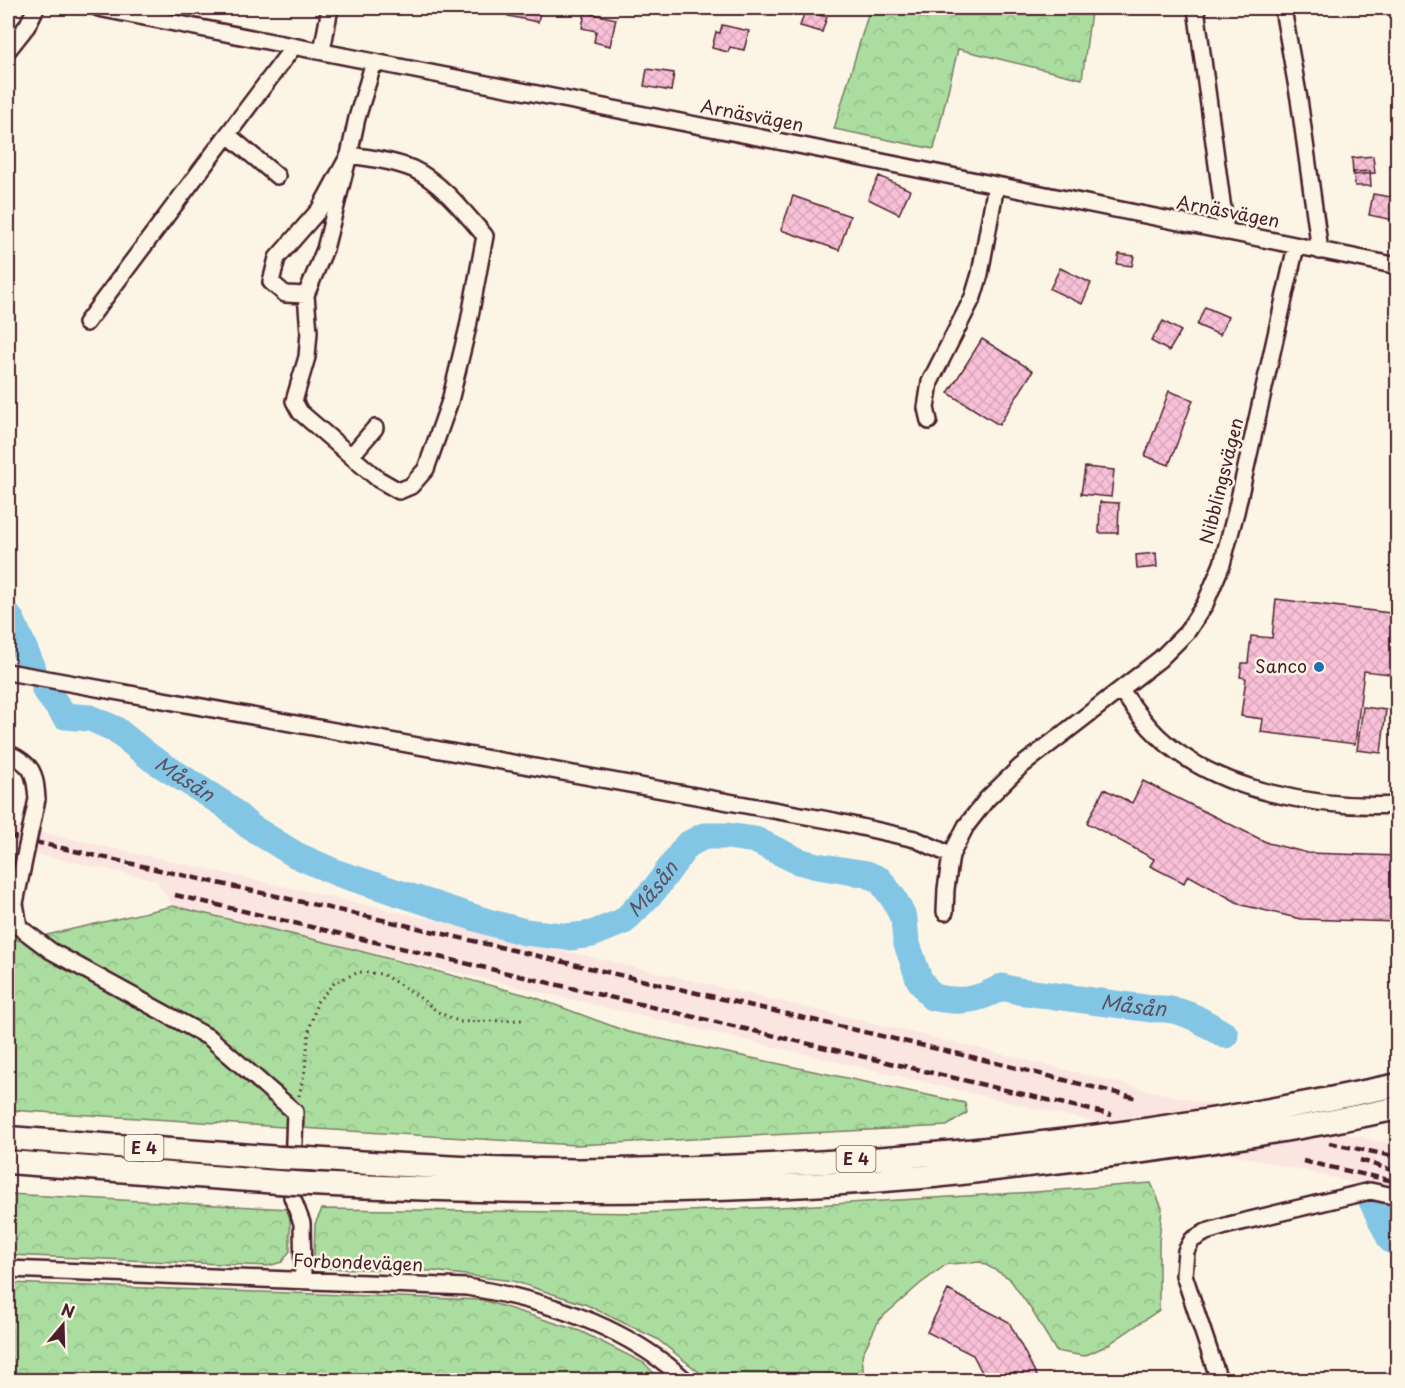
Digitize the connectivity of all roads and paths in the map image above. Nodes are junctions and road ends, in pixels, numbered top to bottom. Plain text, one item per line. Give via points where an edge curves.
1 (36, 8) edge
2 (98, 8) edge
3 (330, 8) edge
4 (1196, 8) edge
5 (1283, 9) dead end
6 (294, 46) junction
7 (8, 50) edge
8 (322, 51) junction
9 (374, 62) junction
10 (228, 135) junction
11 (349, 155) junction
12 (277, 176) dead end
13 (996, 185) junction
14 (1226, 232) junction
15 (1296, 246) junction
16 (1320, 250) junction
17 (1398, 266) edge
18 (306, 295) junction
19 (86, 323) dead end
20 (929, 421) dead end
21 (375, 428) dead end
22 (351, 456) junction
23 (8, 672) edge
24 (1121, 690) junction
25 (8, 753) edge
26 (1398, 805) edge
27 (951, 855) junction
28 (945, 912) dead end
29 (13, 926) edge
30 (524, 1020) dead end
31 (1398, 1085) edge
32 (1398, 1108) edge
33 (295, 1112) junction
34 (8, 1138) edge
35 (8, 1162) edge
36 (1398, 1197) edge
37 (8, 1269) edge
38 (303, 1281) junction
39 (685, 1380) edge
40 (1219, 1380) edge

1 - 7 street
2 - 6 street, Arnäsvägen
3 - 8 street
4 - 14 street
5 - 16 street
6 - 8 street, Arnäsvägen
6 - 10 street
8 - 9 street, Arnäsvägen
9 - 11 street
9 - 13 street, Arnäsvägen
10 - 12 street
10 - 19 street
11 - 18 street via 325,249
11 - 18 street via 319,210 277,258 271,282 285,294
11 - 22 street via 415,170 446,192 485,236 455,380 426,470 411,486 399,490 378,479
13 - 14 street, Arnäsvägen
13 - 20 street via 973,297 928,388
14 - 15 street, Arnäsvägen
15 - 16 street, Arnäsvägen
15 - 24 street, Nibblingsvägen via 1222,564 1205,604 1187,632
16 - 17 street, Arnäsvägen
18 - 22 street via 307,357 294,401 300,412
21 - 22 street
23 - 27 street via 834,822 915,839
24 - 26 street via 1143,722 1161,739 1223,777 1282,797 1333,804
24 - 27 street, Nibblingsvägen via 1020,767 987,799 966,826
25 - 29 street, bridge via 21,759 35,776 37,799
27 - 28 street, Nibblingsvägen
29 - 33 street via 210,1038
30 - 33 path via 460,1022 382,975 359,972 335,982 317,1002
31 - 34 highway, E 4, bridge via 1113,1134 907,1156 746,1166 616,1170 420,1166
32 - 35 highway, E 4, bridge via 1126,1154 909,1178 746,1188 503,1192 311,1184
33 - 38 street via 292,1197 302,1224
36 - 40 street via 1370,1191 1229,1225 1192,1240 1186,1251 1184,1275
37 - 38 street, Forbondevägen
38 - 39 street, Forbondevägen via 467,1287 500,1292 608,1329

